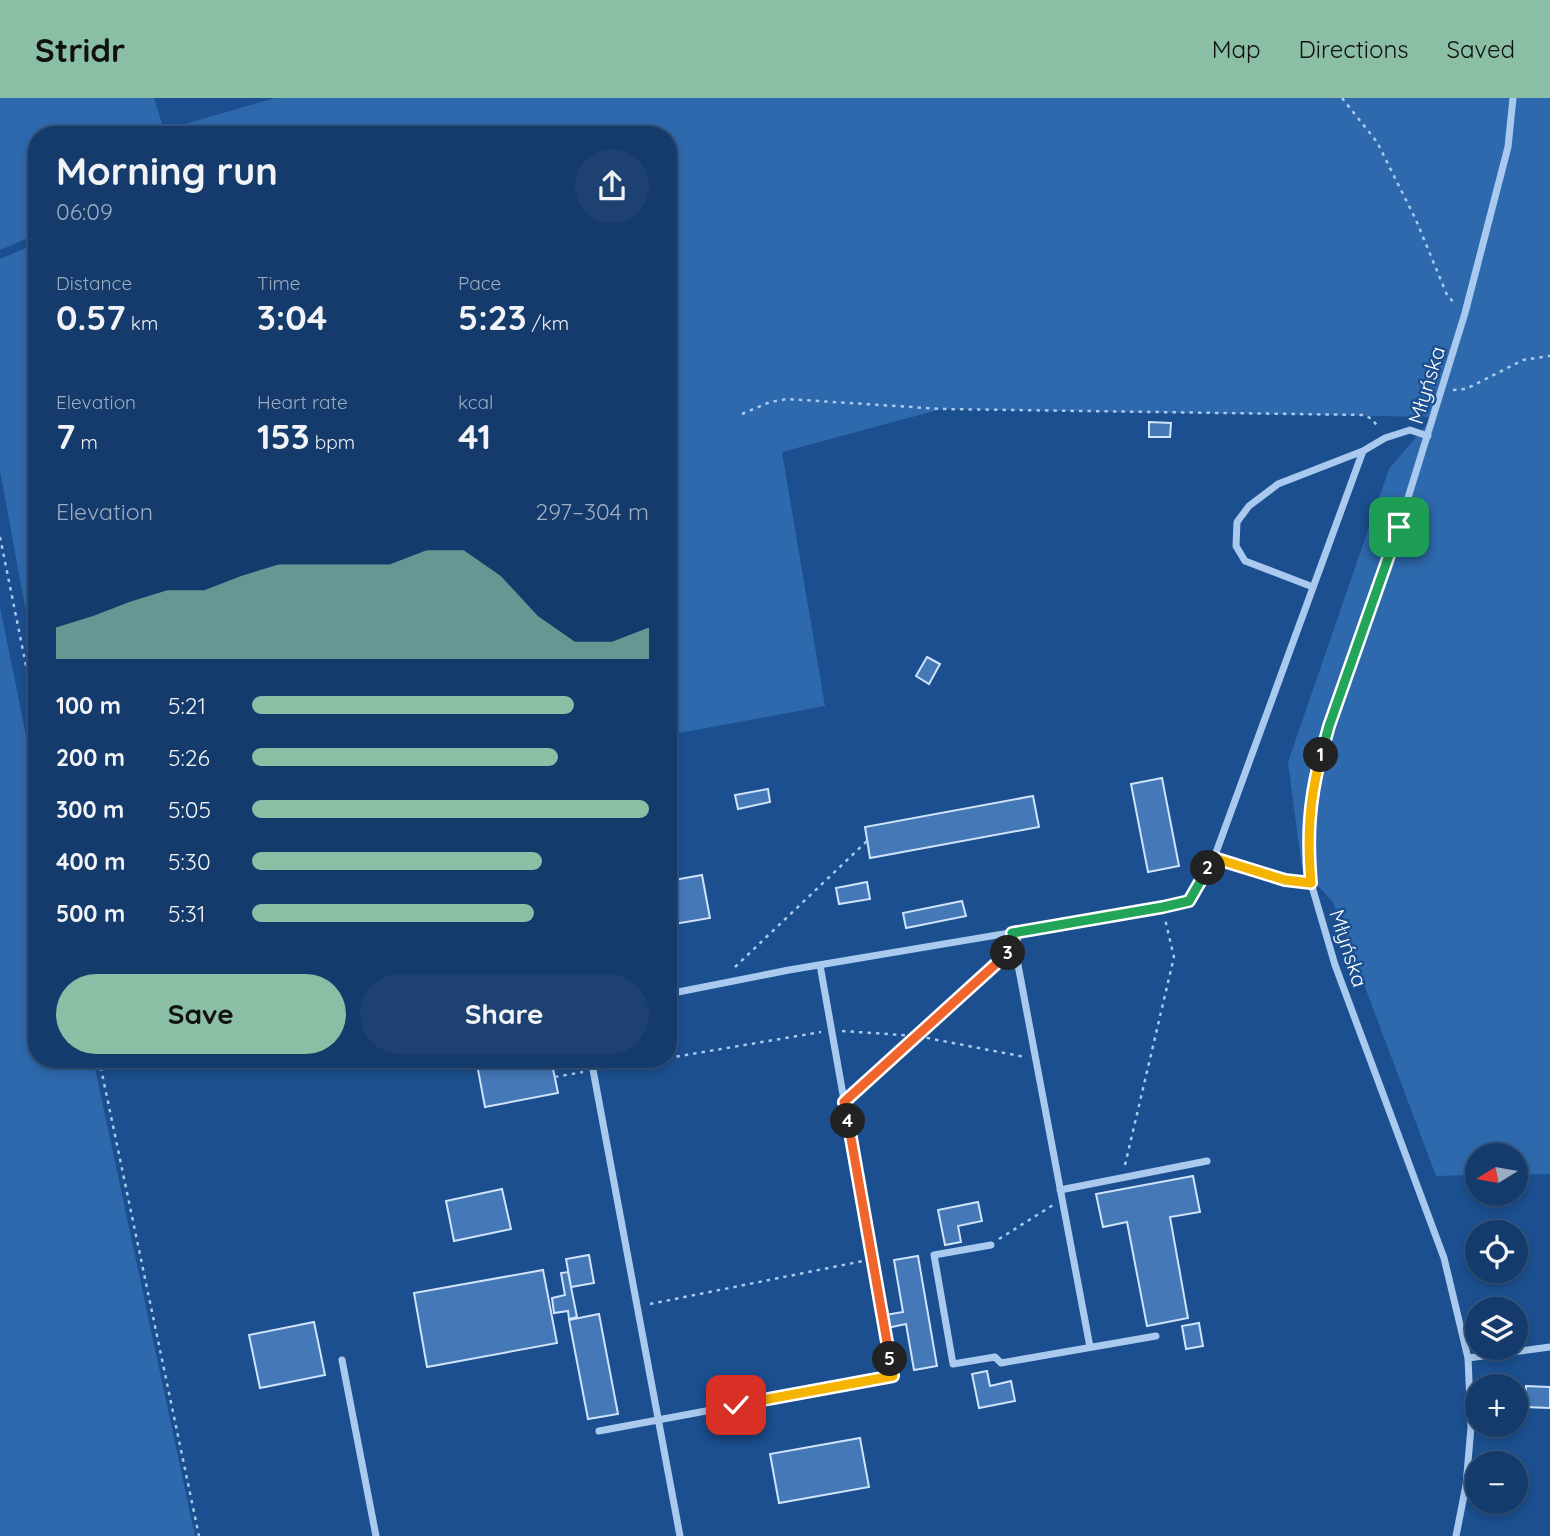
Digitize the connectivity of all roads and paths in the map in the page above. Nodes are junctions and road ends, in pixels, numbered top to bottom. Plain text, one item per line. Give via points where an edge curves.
1 (1342, 98) edge
2 (1513, 98) edge
3 (1465, 313) junction
4 (1550, 356) edge
5 (1443, 390) junction
6 (742, 414) dead end
7 (1429, 436) junction
8 (1385, 438) junction
9 (1363, 451) junction
10 (0, 537) edge
11 (1313, 587) junction
12 (28, 675) edge
13 (867, 841) dead end
14 (1214, 858) junction
15 (1311, 883) junction
16 (1163, 907) junction
17 (1012, 933) junction
18 (1015, 947) junction
19 (820, 965) junction
20 (717, 984) junction
21 (677, 992) edge
22 (832, 1031) junction
23 (917, 1036) junction
24 (677, 1057) edge
25 (1035, 1059) junction
26 (101, 1068) edge
27 (606, 1068) edge
28 (593, 1070) junction
29 (555, 1077) dead end
30 (844, 1102) junction
31 (1208, 1161) dead end
32 (1121, 1178) junction
33 (1061, 1195) junction
34 (991, 1245) joint
35 (872, 1259) junction
36 (636, 1307) junction
37 (1156, 1336) dead end
38 (1465, 1346) edge
39 (1090, 1347) junction
40 (1550, 1347) edge
41 (1528, 1350) edge
42 (342, 1360) dead end
43 (1468, 1360) edge
44 (658, 1420) junction
45 (599, 1431) dead end
46 (198, 1536) edge
47 (376, 1536) edge
48 (680, 1536) edge
49 (1455, 1536) edge

1 - 3 path via 1377,142 1447,295
2 - 3 street, Młyńska via 1508,147
3 - 5 street, Młyńska
4 - 5 path via 1523,360 1466,389
5 - 7 street, Młyńska
6 - 8 path via 787,399 942,409 1364,415
7 - 8 street via 1410,430
7 - 15 street, Młyńska via 1329,726 1313,788 1307,841
8 - 9 street
9 - 11 street
9 - 11 street via 1278,484 1249,506 1237,522 1236,546 1245,562
10 - 12 path
11 - 14 street
13 - 20 path
14 - 15 path via 1285,880
14 - 16 street via 1189,901
15 - 38 street, Młyńska via 1335,965 1444,1258
16 - 17 street
16 - 32 path via 1174,957
17 - 18 street
17 - 19 street
18 - 23 path
18 - 25 street
19 - 20 street
19 - 22 street
20 - 21 street
22 - 23 path
22 - 24 path
22 - 30 street
23 - 25 path
23 - 30 path
25 - 33 street
26 - 46 path
27 - 28 path
28 - 29 path
28 - 36 street
30 - 35 street
31 - 32 street
32 - 33 street
33 - 34 path
33 - 39 street
34 - 39 street via 934,1255 953,1364 995,1357 1001,1363
35 - 36 path
35 - 44 street via 893,1376
36 - 44 street
37 - 39 street
40 - 41 street
42 - 47 street
43 - 49 street, Młyńska via 1471,1427
44 - 45 street
44 - 48 street

